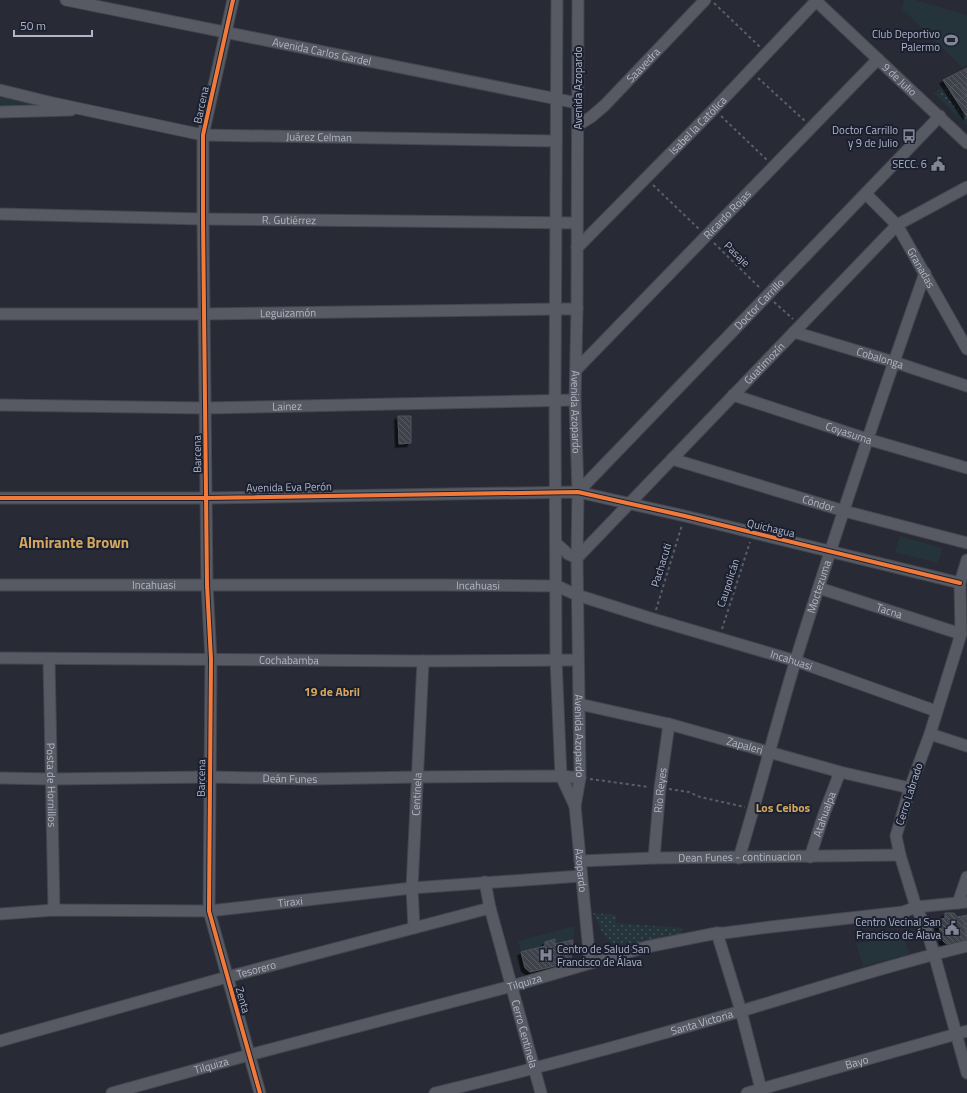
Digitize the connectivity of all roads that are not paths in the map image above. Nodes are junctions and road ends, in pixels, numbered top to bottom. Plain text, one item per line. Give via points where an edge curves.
1 (66, 0) edge
2 (233, 0) edge
3 (557, 0) edge
4 (578, 0) edge
5 (705, 0) edge
6 (816, 1) edge
7 (226, 33) junction
8 (878, 59) junction
9 (0, 90) edge
10 (557, 99) junction
11 (578, 103) junction
12 (85, 110) junction
13 (0, 112) edge
14 (940, 116) junction
15 (578, 125) junction
16 (203, 135) junction
17 (556, 141) junction
18 (967, 143) edge
19 (967, 188) edge
20 (866, 194) junction
21 (0, 214) edge
22 (203, 219) junction
23 (556, 222) junction
24 (577, 223) junction
25 (897, 225) junction
26 (577, 248) junction
27 (925, 274) junction
28 (556, 309) junction
29 (577, 309) junction
30 (0, 314) edge
31 (204, 314) junction
32 (796, 329) junction
33 (967, 349) edge
34 (894, 362) junction
35 (576, 370) junction
36 (967, 386) edge
37 (733, 395) junction
38 (555, 400) junction
39 (575, 400) junction
40 (0, 405) edge
41 (205, 408) junction
42 (867, 439) junction
43 (672, 459) junction
44 (967, 468) edge
45 (556, 492) junction
46 (578, 492) junction
47 (0, 498) edge
48 (206, 498) junction
49 (630, 503) junction
50 (844, 511) junction
51 (557, 544) junction
52 (967, 544) edge
53 (830, 551) junction
54 (577, 558) junction
55 (967, 560) edge
56 (960, 583) junction
57 (0, 585) edge
58 (207, 585) junction
59 (557, 586) junction
60 (819, 588) junction
61 (577, 595) junction
62 (961, 634) junction
63 (0, 658) edge
64 (49, 659) junction
65 (211, 659) junction
66 (556, 660) junction
67 (578, 660) junction
68 (796, 661) junction
69 (423, 662) junction
70 (579, 704) junction
71 (936, 712) junction
72 (669, 724) junction
73 (930, 734) junction
74 (967, 746) edge
75 (770, 751) junction
76 (840, 772) junction
77 (561, 776) junction
78 (210, 777) junction
79 (418, 777) junction
80 (0, 778) edge
81 (580, 778) junction
82 (51, 779) junction
83 (910, 788) junction
84 (575, 806) junction
85 (900, 855) junction
86 (810, 857) junction
87 (654, 858) junction
88 (739, 858) junction
89 (580, 861) junction
90 (581, 876) junction
91 (967, 877) edge
92 (485, 882) junction
93 (412, 888) junction
94 (963, 903) edge
95 (916, 907) junction
96 (490, 908) junction
97 (54, 910) junction
98 (209, 911) junction
99 (0, 914) edge
100 (414, 928) junction
101 (717, 933) junction
102 (967, 946) edge
103 (934, 954) junction
104 (590, 963) junction
105 (227, 977) junction
106 (512, 986) junction
107 (741, 1011) junction
108 (962, 1033) edge
109 (0, 1041) edge
110 (249, 1055) junction
111 (535, 1069) junction
112 (967, 1073) edge
113 (761, 1091) edge
114 (112, 1093) edge
115 (260, 1093) edge
116 (435, 1093) edge
117 (541, 1093) edge
118 (747, 1093) edge

1 - 7 street, Avenida Carlos Gardel
2 - 7 street, Barcena
3 - 10 street, Avenida Azopardo
4 - 11 street, Avenida Azopardo
5 - 15 street, Saavedra via 605,105
6 - 8 street, 9 de Julio
6 - 26 street, Isabel la Católica via 714,110
7 - 10 street, Avenida Carlos Gardel
7 - 16 street, Barcena
8 - 14 street, 9 de Julio
8 - 35 street, Ricardo Rojas
9 - 12 street, Juárez Celman
10 - 11 street, Avenida Carlos Gardel
10 - 17 street, Avenida Azopardo
11 - 15 street, Avenida Azopardo
12 - 13 street, Juárez Celman
12 - 16 street, Juárez Celman
14 - 18 street, 9 de Julio
14 - 20 street, Doctor Carrillo
15 - 24 street, Avenida Azopardo
16 - 17 street, Juárez Celman
16 - 22 street, Barcena
17 - 23 street, Avenida Azopardo
19 - 25 street, Guatimozín
20 - 25 street, Granadas
20 - 46 street, Doctor Carrillo
21 - 22 street, R. Gutiérrez
22 - 23 street, R. Gutiérrez
22 - 31 street, Barcena
23 - 24 street, R. Gutiérrez
23 - 28 street, Avenida Azopardo
24 - 26 street, Avenida Azopardo
25 - 27 street, Granadas
25 - 32 street, Guatimozín
26 - 29 street, Avenida Azopardo
27 - 33 street, Granadas
27 - 34 street, Moctezuma
28 - 29 street, Leguizamón
28 - 31 street, Leguizamón
28 - 38 street, Avenida Azopardo
29 - 35 street, Avenida Azopardo
30 - 31 street, Leguizamón
31 - 41 street, Barcena
32 - 34 street, Cobalonga
32 - 37 street, Guatimozín
34 - 36 street, Cobalonga
34 - 42 street, Moctezuma
35 - 39 street, Avenida Azopardo
37 - 42 street, Coyasuma
37 - 43 street, Guatimozín
38 - 39 street, Lainez
38 - 41 street, Lainez
38 - 45 street, Avenida Azopardo
39 - 46 street, Avenida Azopardo
40 - 41 street, Lainez
41 - 48 street, Barcena
42 - 44 street, Coyasuma
42 - 50 street, Moctezuma
43 - 49 street, Guatimozín
43 - 50 street, Cóndor
45 - 46 street, Avenida Eva Perón
45 - 48 street, Avenida Eva Perón
45 - 51 street, Avenida Azopardo
46 - 49 street, Quichagua
46 - 54 street, Avenida Azopardo
47 - 48 street, Avenida Eva Perón
48 - 58 street, Barcena
49 - 53 street, Quichagua
49 - 54 street, Guatimozín
50 - 52 street, Cóndor
50 - 53 street, Moctezuma
51 - 54 street
51 - 59 street, Avenida Azopardo
53 - 56 street, Quichagua
53 - 60 street, Moctezuma
54 - 61 street, Avenida Azopardo
55 - 56 street, Cerro Labrado
56 - 62 street, Cerro Labrado
57 - 58 street, Incahuasi
58 - 59 street, Incahuasi
58 - 65 street, Barcena
59 - 61 street, Incahuasi
59 - 66 street, Avenida Azopardo
60 - 62 street, Tacna
60 - 68 street, Moctezuma
61 - 67 street, Avenida Azopardo
61 - 68 street, Incahuasi
62 - 71 street, Cerro Labrado
63 - 64 street, Cochabamba
64 - 65 street, Cochabamba
64 - 82 street, Posta de Hornillos
65 - 69 street, Cochabamba
65 - 78 street, Barcena
66 - 67 street, Cochabamba
66 - 69 street, Cochabamba
66 - 77 street, Avenida Azopardo
67 - 70 street, Avenida Azopardo
68 - 71 street, Incahuasi
68 - 75 street, Moctezuma
69 - 79 street, Centinela
70 - 72 street, Zapaleri
70 - 81 street, Avenida Azopardo
71 - 73 street, Cerro Labrado
72 - 75 street, Zapaleri
72 - 87 street, Rio Reyes
73 - 74 street
73 - 83 street, Cerro Labrado
75 - 76 street, Zapaleri
75 - 88 street, Moctezuma
76 - 83 street, Zapaleri
76 - 86 street, Atahualpa
77 - 79 street, Deán Funes
77 - 81 street, Deán Funes
77 - 84 street, Avenida Azopardo
78 - 79 street, Deán Funes
78 - 82 street, Deán Funes
78 - 98 street, Barcena
79 - 93 street, Centinela
80 - 82 street, Deán Funes
81 - 84 street, Avenida Azopardo
82 - 97 street, Posta de Hornillos
83 - 85 street, Cerro Labrado via 896,836
84 - 89 street, Azopardo
85 - 86 street, Dean Funes - continuacion
85 - 95 street, Cerro Labrado
86 - 88 street, Dean Funes - continuacion
87 - 88 street, Dean Funes - continuacion
87 - 89 street, Dean Funes - continuacion
89 - 90 street, Azopardo
90 - 92 street, Tiraxi
90 - 104 street, Azopardo
91 - 94 street
92 - 93 street, Tiraxi
92 - 96 street, Cerro Centinela
93 - 98 street, Tiraxi
93 - 100 street, Centinela
94 - 95 street, Tilquiza
95 - 101 street, Tilquiza via 903,912
95 - 103 street, Cerro Labrado
96 - 100 street, Tesorero
96 - 106 street, Cerro Centinela
97 - 98 street, Tiraxi
97 - 99 street, Tiraxi
98 - 105 street, Zenta
100 - 105 street, Tesorero
101 - 104 street, Tilquiza via 646,947
101 - 107 street
102 - 103 street, Santa Victoria
103 - 107 street, Santa Victoria
103 - 108 street, Cerro Labrado
104 - 106 street, Tilquiza
105 - 109 street, Tesorero
105 - 110 street, Zenta
106 - 110 street, Tilquiza
106 - 111 street, Cerro Centinela
107 - 111 street, Santa Victoria
107 - 113 street
108 - 112 street, Cerro Labrado
108 - 113 street, Bayo
110 - 114 street, Tilquiza
110 - 115 street, Zenta
111 - 116 street, Santa Victoria
111 - 117 street, Cerro Centinela
113 - 118 street, Bayo

